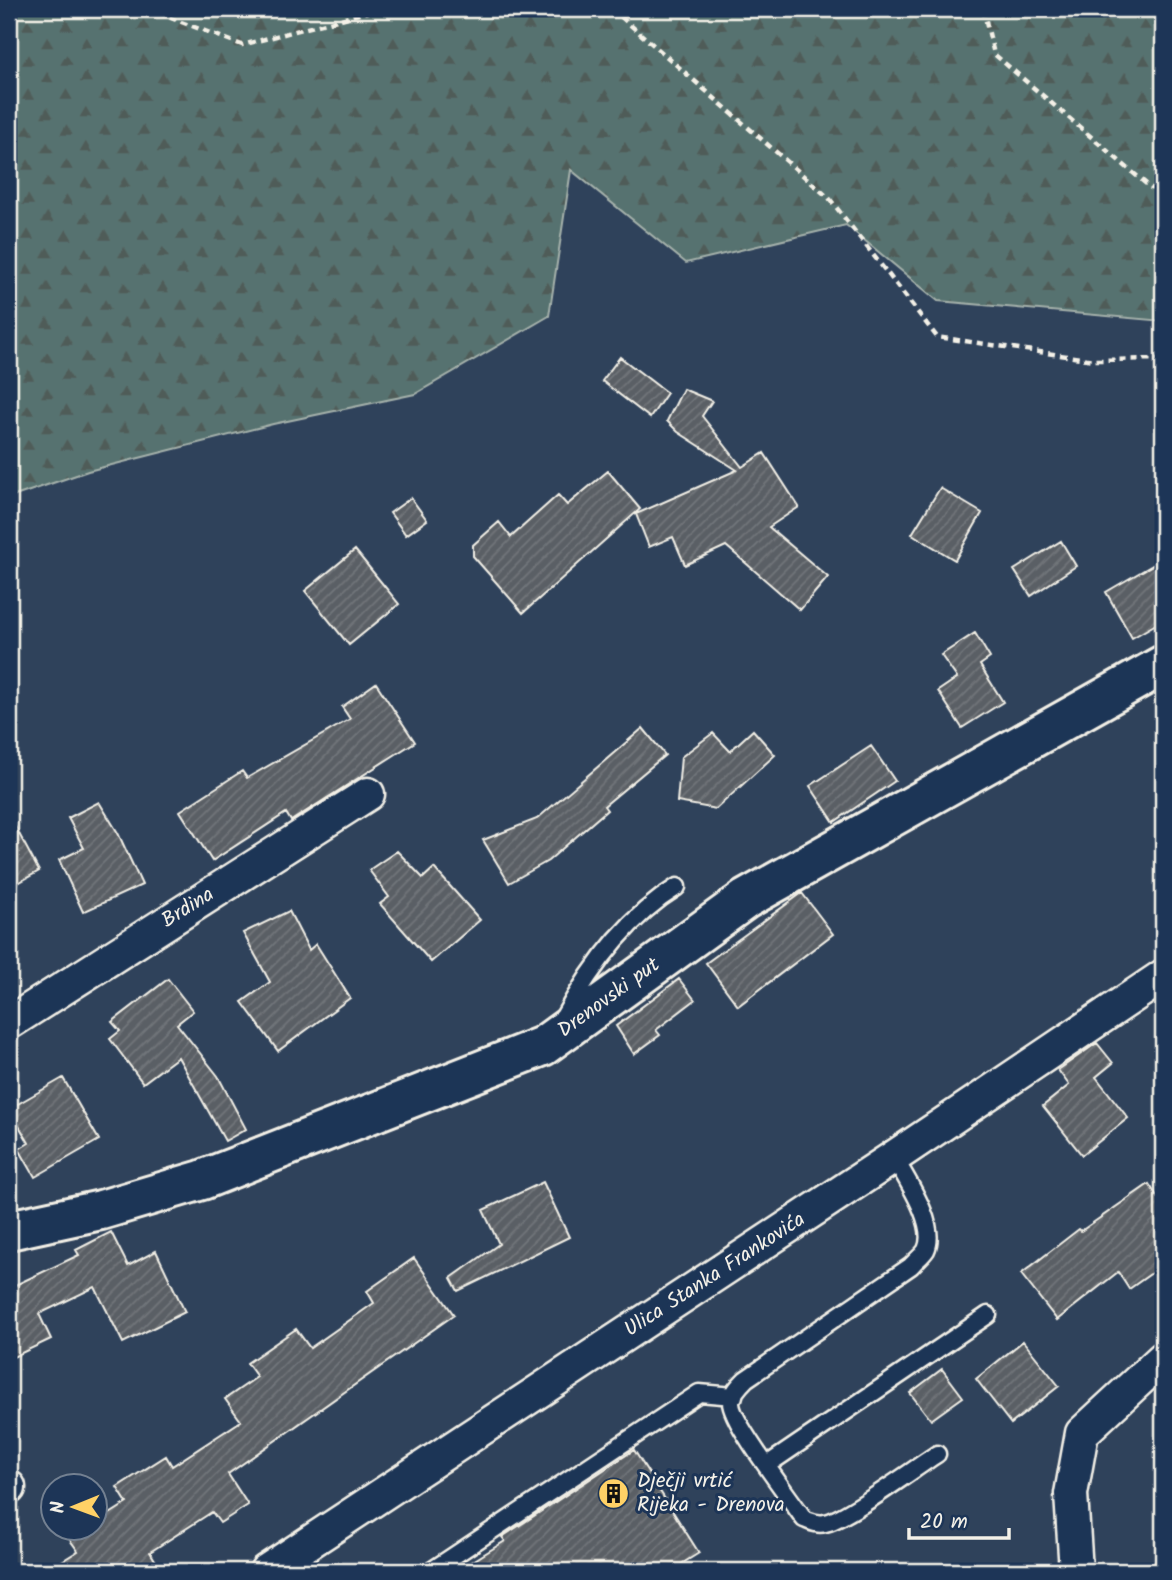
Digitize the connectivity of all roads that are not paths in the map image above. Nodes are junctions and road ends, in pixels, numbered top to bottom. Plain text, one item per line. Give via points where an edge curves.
1 (1163, 665) edge
2 (368, 794) dead end
3 (677, 887) dead end
4 (1163, 976) edge
5 (9, 1023) edge
6 (551, 1041) junction
7 (894, 1157) junction
8 (9, 1230) edge
9 (988, 1315) dead end
10 (1163, 1358) edge
11 (733, 1396) junction
12 (937, 1454) dead end
13 (767, 1465) junction
14 (266, 1571) edge
15 (430, 1571) edge
16 (1076, 1571) edge

1 - 6 main road, Drenovski put via 746,899
2 - 5 street, Brdina
3 - 6 lane via 626,927 579,988
4 - 7 street, Ulica Stanka Frankovića
6 - 8 main road, Drenovski put via 202,1180 102,1210
7 - 11 lane via 925,1215 925,1250 911,1266 746,1379
7 - 14 street, Ulica Stanka Frankovića
9 - 13 lane
10 - 16 street via 1082,1433 1071,1494
11 - 13 lane via 737,1422
11 - 15 lane via 699,1393
12 - 13 lane via 829,1523 817,1524 804,1518

